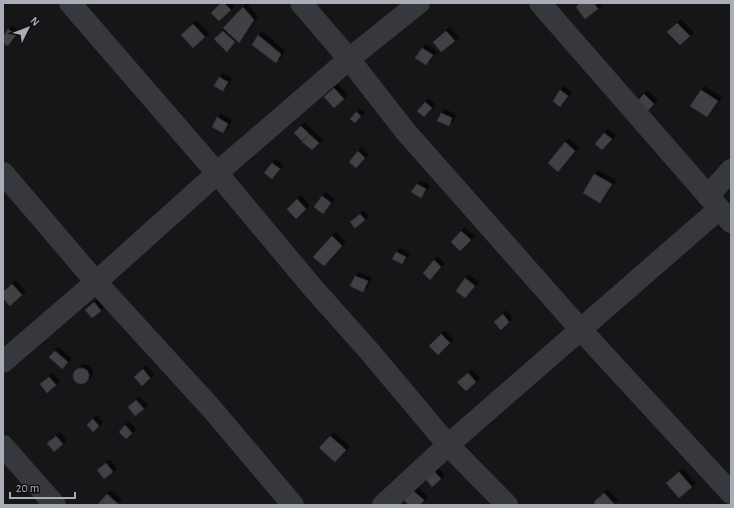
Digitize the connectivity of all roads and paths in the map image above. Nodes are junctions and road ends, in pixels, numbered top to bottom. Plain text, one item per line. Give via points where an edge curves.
1 (70, 3) edge
2 (301, 3) edge
3 (419, 3) edge
4 (540, 3) edge
5 (350, 59) junction
6 (731, 170) edge
7 (3, 173) edge
8 (217, 173) junction
9 (719, 209) edge
10 (96, 282) junction
11 (581, 330) junction
12 (3, 362) edge
13 (448, 445) junction
14 (3, 446) edge
15 (731, 493) edge
16 (54, 505) edge
17 (293, 505) edge
18 (383, 505) edge
19 (507, 505) edge

1 - 8 street
2 - 5 street
3 - 5 street
4 - 9 street
5 - 8 street
5 - 11 street via 406,132
6 - 9 street
7 - 10 street
8 - 10 street
8 - 13 street
9 - 11 street
10 - 12 street
10 - 17 street via 211,408
11 - 13 street
11 - 15 street
13 - 18 street
13 - 19 street
14 - 16 street

